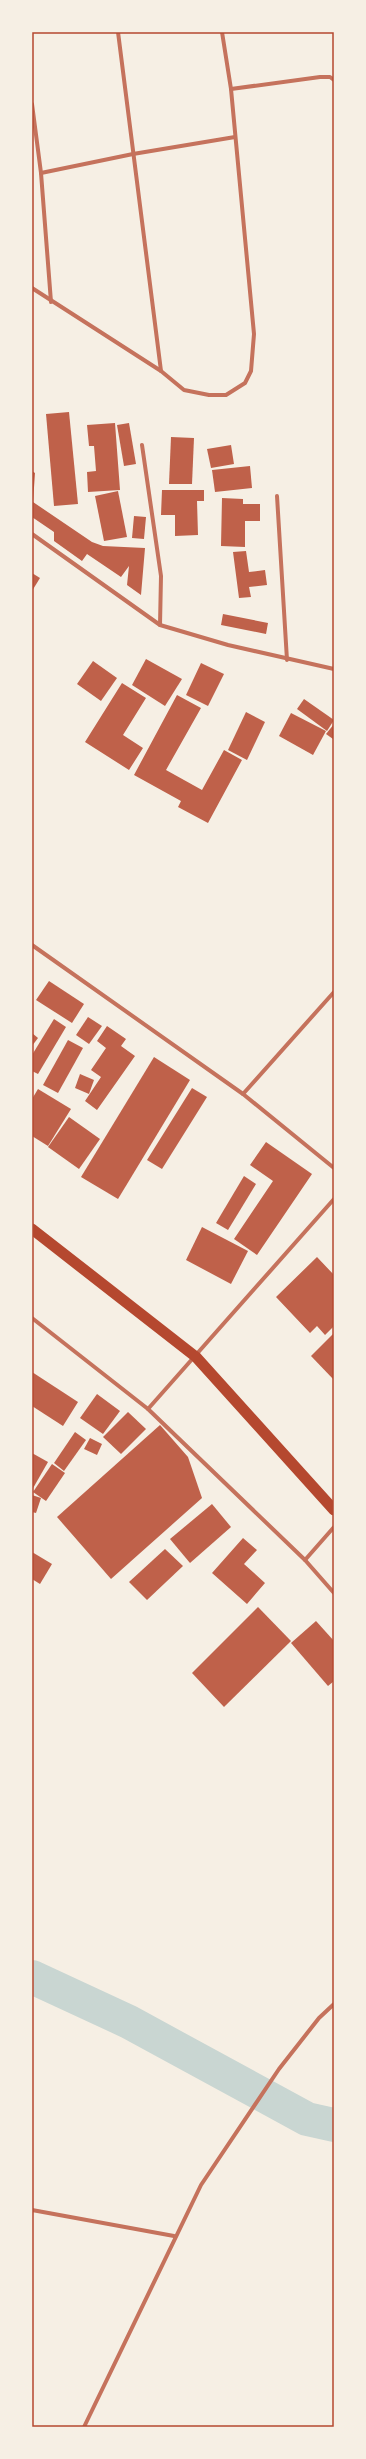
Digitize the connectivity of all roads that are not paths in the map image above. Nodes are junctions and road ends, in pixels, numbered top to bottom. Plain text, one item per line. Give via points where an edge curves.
1 (118, 32) edge
2 (222, 32) edge
3 (334, 80) edge
4 (231, 89) junction
5 (32, 104) edge
6 (235, 137) junction
7 (133, 154) junction
8 (41, 173) junction
9 (32, 288) edge
10 (51, 302) junction
11 (161, 371) junction
12 (142, 445) dead end
13 (277, 496) dead end
14 (32, 534) edge
15 (160, 625) junction
16 (287, 660) junction
17 (334, 669) edge
18 (32, 945) edge
19 (334, 992) edge
20 (243, 1094) junction
21 (334, 1168) edge
22 (334, 1199) edge
23 (32, 1229) edge
24 (32, 1318) edge
25 (196, 1357) junction
26 (148, 1409) junction
27 (334, 1510) edge
28 (334, 1527) edge
29 (305, 1560) junction
30 (334, 1593) edge
31 (334, 2004) edge
32 (32, 2210) edge
33 (174, 2236) junction
34 (84, 2427) edge

1 - 7 street
2 - 4 street
3 - 4 street via 320,76
4 - 6 street
5 - 8 street
6 - 7 street
6 - 11 street via 254,334 251,371 245,383 226,395 208,395 184,390
7 - 8 street
7 - 11 street
8 - 10 street
9 - 10 street
10 - 11 street
12 - 15 street via 161,576
13 - 16 street
14 - 15 street
15 - 16 street
16 - 17 street
18 - 20 street
19 - 20 street
20 - 21 street
22 - 25 street
23 - 25 highway
24 - 26 street
25 - 26 street
25 - 27 highway
26 - 29 street
28 - 29 street
29 - 30 street
31 - 33 street via 319,2018 244,2118 200,2185
32 - 33 street
33 - 34 street

